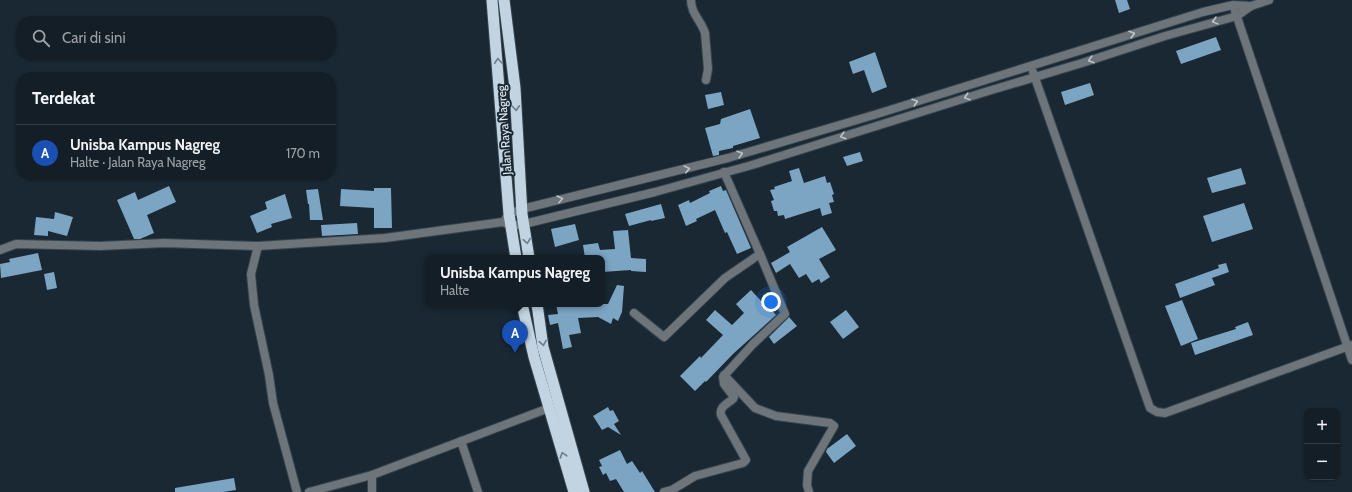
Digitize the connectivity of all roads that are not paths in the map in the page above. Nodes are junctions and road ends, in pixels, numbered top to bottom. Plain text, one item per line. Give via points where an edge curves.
1 (492, 0) edge
2 (504, 0) edge
3 (691, 0) edge
4 (1269, 0) edge
5 (1233, 5) junction
6 (1251, 6) junction
7 (1237, 16) junction
8 (1031, 66) junction
9 (1035, 77) junction
10 (706, 80) dead end
11 (702, 165) junction
12 (724, 172) junction
13 (705, 178) junction
14 (522, 209) junction
15 (508, 220) junction
16 (524, 224) junction
17 (258, 246) junction
18 (0, 250) edge
19 (760, 254) junction
20 (515, 255) edge
21 (529, 255) edge
22 (523, 307) edge
23 (537, 307) edge
24 (634, 313) dead end
25 (1350, 346) edge
26 (1352, 360) edge
27 (724, 375) junction
28 (549, 408) junction
29 (461, 441) junction
30 (372, 475) junction
31 (329, 490) edge
32 (297, 492) edge
33 (309, 492) edge
34 (372, 492) edge
35 (478, 492) edge
36 (574, 492) edge
37 (584, 492) edge
38 (664, 492) edge
39 (809, 492) edge

15 -> 1 highway, Jalan Raya Nagreg
2 -> 14 highway, Jalan Raya Nagreg via 515,88
3 - 10 street via 691,9 705,33 708,64
4 - 6 street
5 - 6 street
5 - 7 street
8 -> 5 street
6 - 7 street
7 -> 9 street
7 - 25 street
8 - 9 street
11 -> 8 street
9 -> 12 street
9 - 25 street via 1150,408 1165,413
11 - 13 street
14 -> 11 street
12 - 13 street
12 - 19 street
13 - 16 street
14 - 15 street
14 - 16 highway, Jalan Raya Nagreg
15 - 16 street
15 - 17 street via 385,238
15 - 20 highway, Jalan Raya Nagreg
16 -> 21 highway, Jalan Raya Nagreg
17 - 18 street via 164,243 100,246 16,244
17 - 32 street via 251,274 254,305 273,402
19 - 24 street via 726,278 664,337
19 - 27 street via 785,314
22 - 28 highway
23 -> 37 highway via 543,347
25 - 26 street
27 - 38 street via 724,384 734,397 722,407 720,413 746,460 695,476
27 - 39 street via 755,408 776,416 830,423 834,426 808,471
28 - 29 street
36 -> 28 highway
29 - 30 street
29 - 35 street
30 - 31 street
30 - 34 street
31 - 33 street

